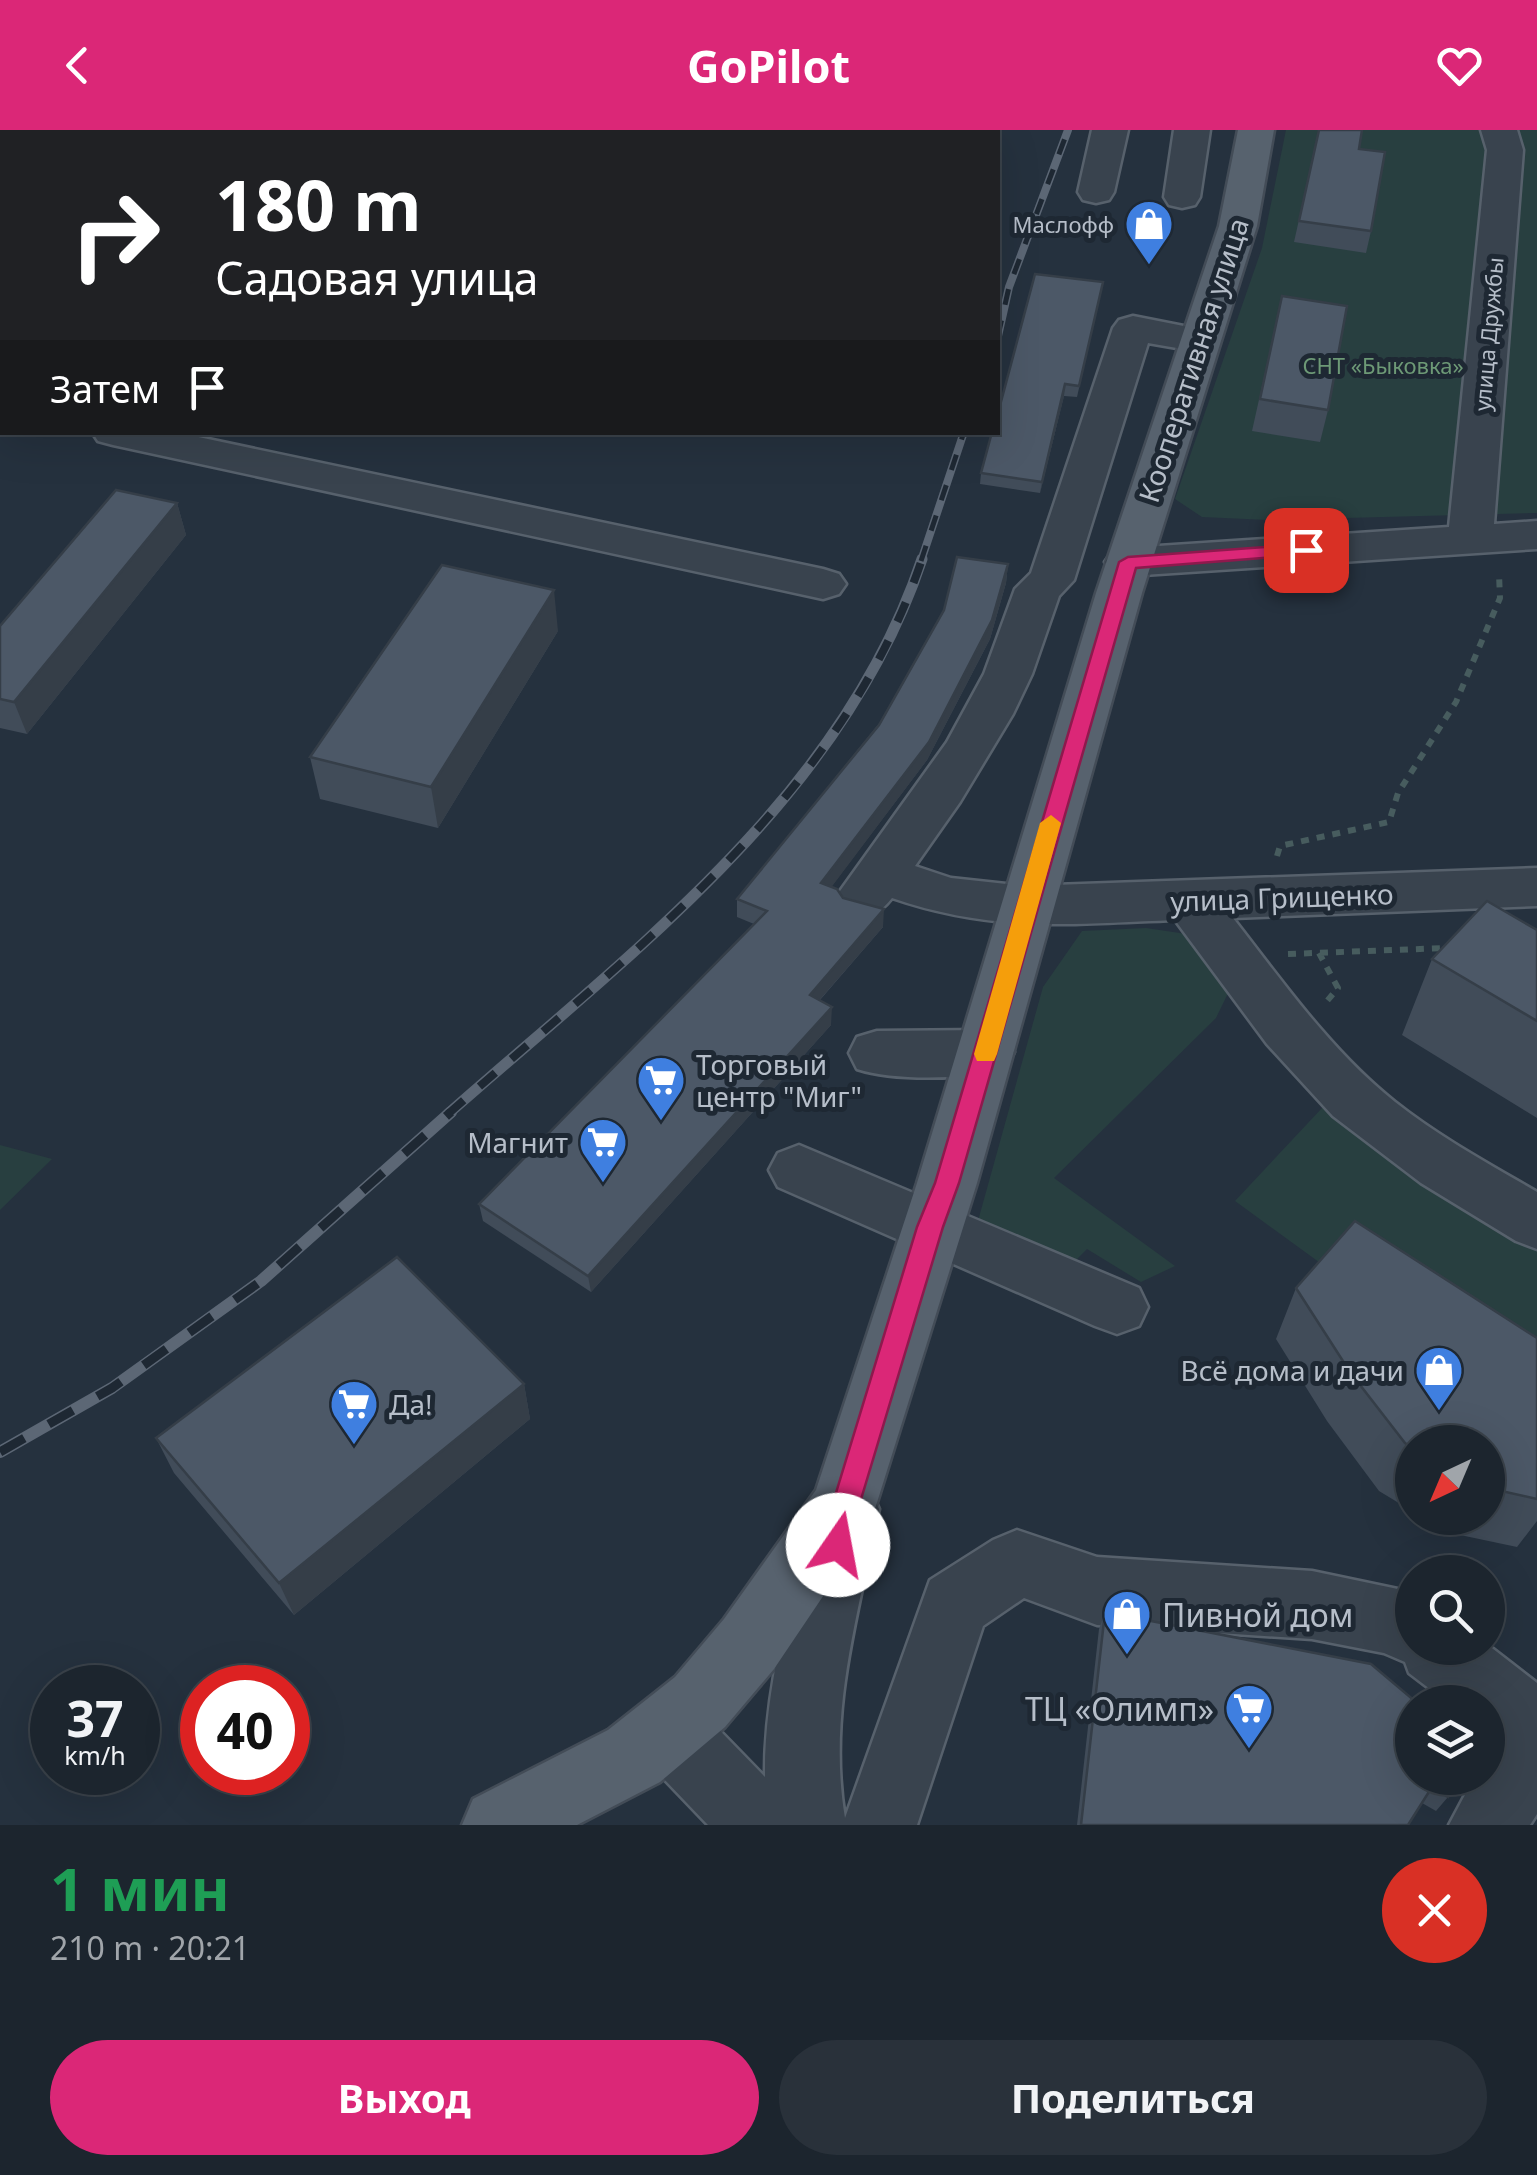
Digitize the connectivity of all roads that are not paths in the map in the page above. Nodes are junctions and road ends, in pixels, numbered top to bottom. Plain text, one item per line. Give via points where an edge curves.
1 (1110, 130) edge
2 (1192, 130) edge
3 (1253, 130) edge
4 (1499, 130) edge
5 (1096, 192) dead end
6 (1182, 197) dead end
7 (1200, 340) junction
8 (128, 435) edge
9 (1501, 537) edge
10 (1124, 578) junction
11 (1051, 580) junction
12 (823, 584) dead end
13 (1537, 887) edge
14 (1189, 900) junction
15 (1026, 906) junction
16 (986, 1052) junction
17 (876, 1054) dead end
18 (799, 1170) dead end
19 (1537, 1223) edge
20 (930, 1227) junction
21 (1117, 1307) dead end
22 (846, 1506) junction
23 (1395, 1621) edge
24 (1456, 1665) edge
25 (1537, 1728) edge
26 (668, 1730) junction
27 (1537, 1749) edge
28 (499, 1825) edge
29 (760, 1825) edge
30 (809, 1825) edge
31 (880, 1825) edge
32 (1486, 1825) edge

1 - 5 street
2 - 6 street
3 - 7 main road, Кооперативная улица via 1238,226
4 - 9 street, улица Дружбы via 1505,150
7 - 10 main road, Кооперативная улица
7 - 11 street via 1133,328
8 - 12 street
9 - 10 street
10 - 11 street
10 - 15 main road, Кооперативная улица
11 - 15 street, улица Грищенко via 1038,589 1006,678 948,786 871,886
13 - 14 street, улица Грищенко
14 - 15 street, улица Грищенко
14 - 19 street via 1294,1040 1355,1103
15 - 16 main road, Кооперативная улица
16 - 17 street
16 - 20 main road, Кооперативная улица
18 - 20 street
20 - 21 street
20 - 22 main road, Кооперативная улица
22 - 26 main road, Кооперативная улица via 730,1668
22 - 30 street via 800,1718
23 - 31 street via 1312,1605 1097,1591 1017,1562 955,1604
24 - 25 street
26 - 28 main road, Кооперативная улица via 600,1776
26 - 29 street
27 - 32 street

